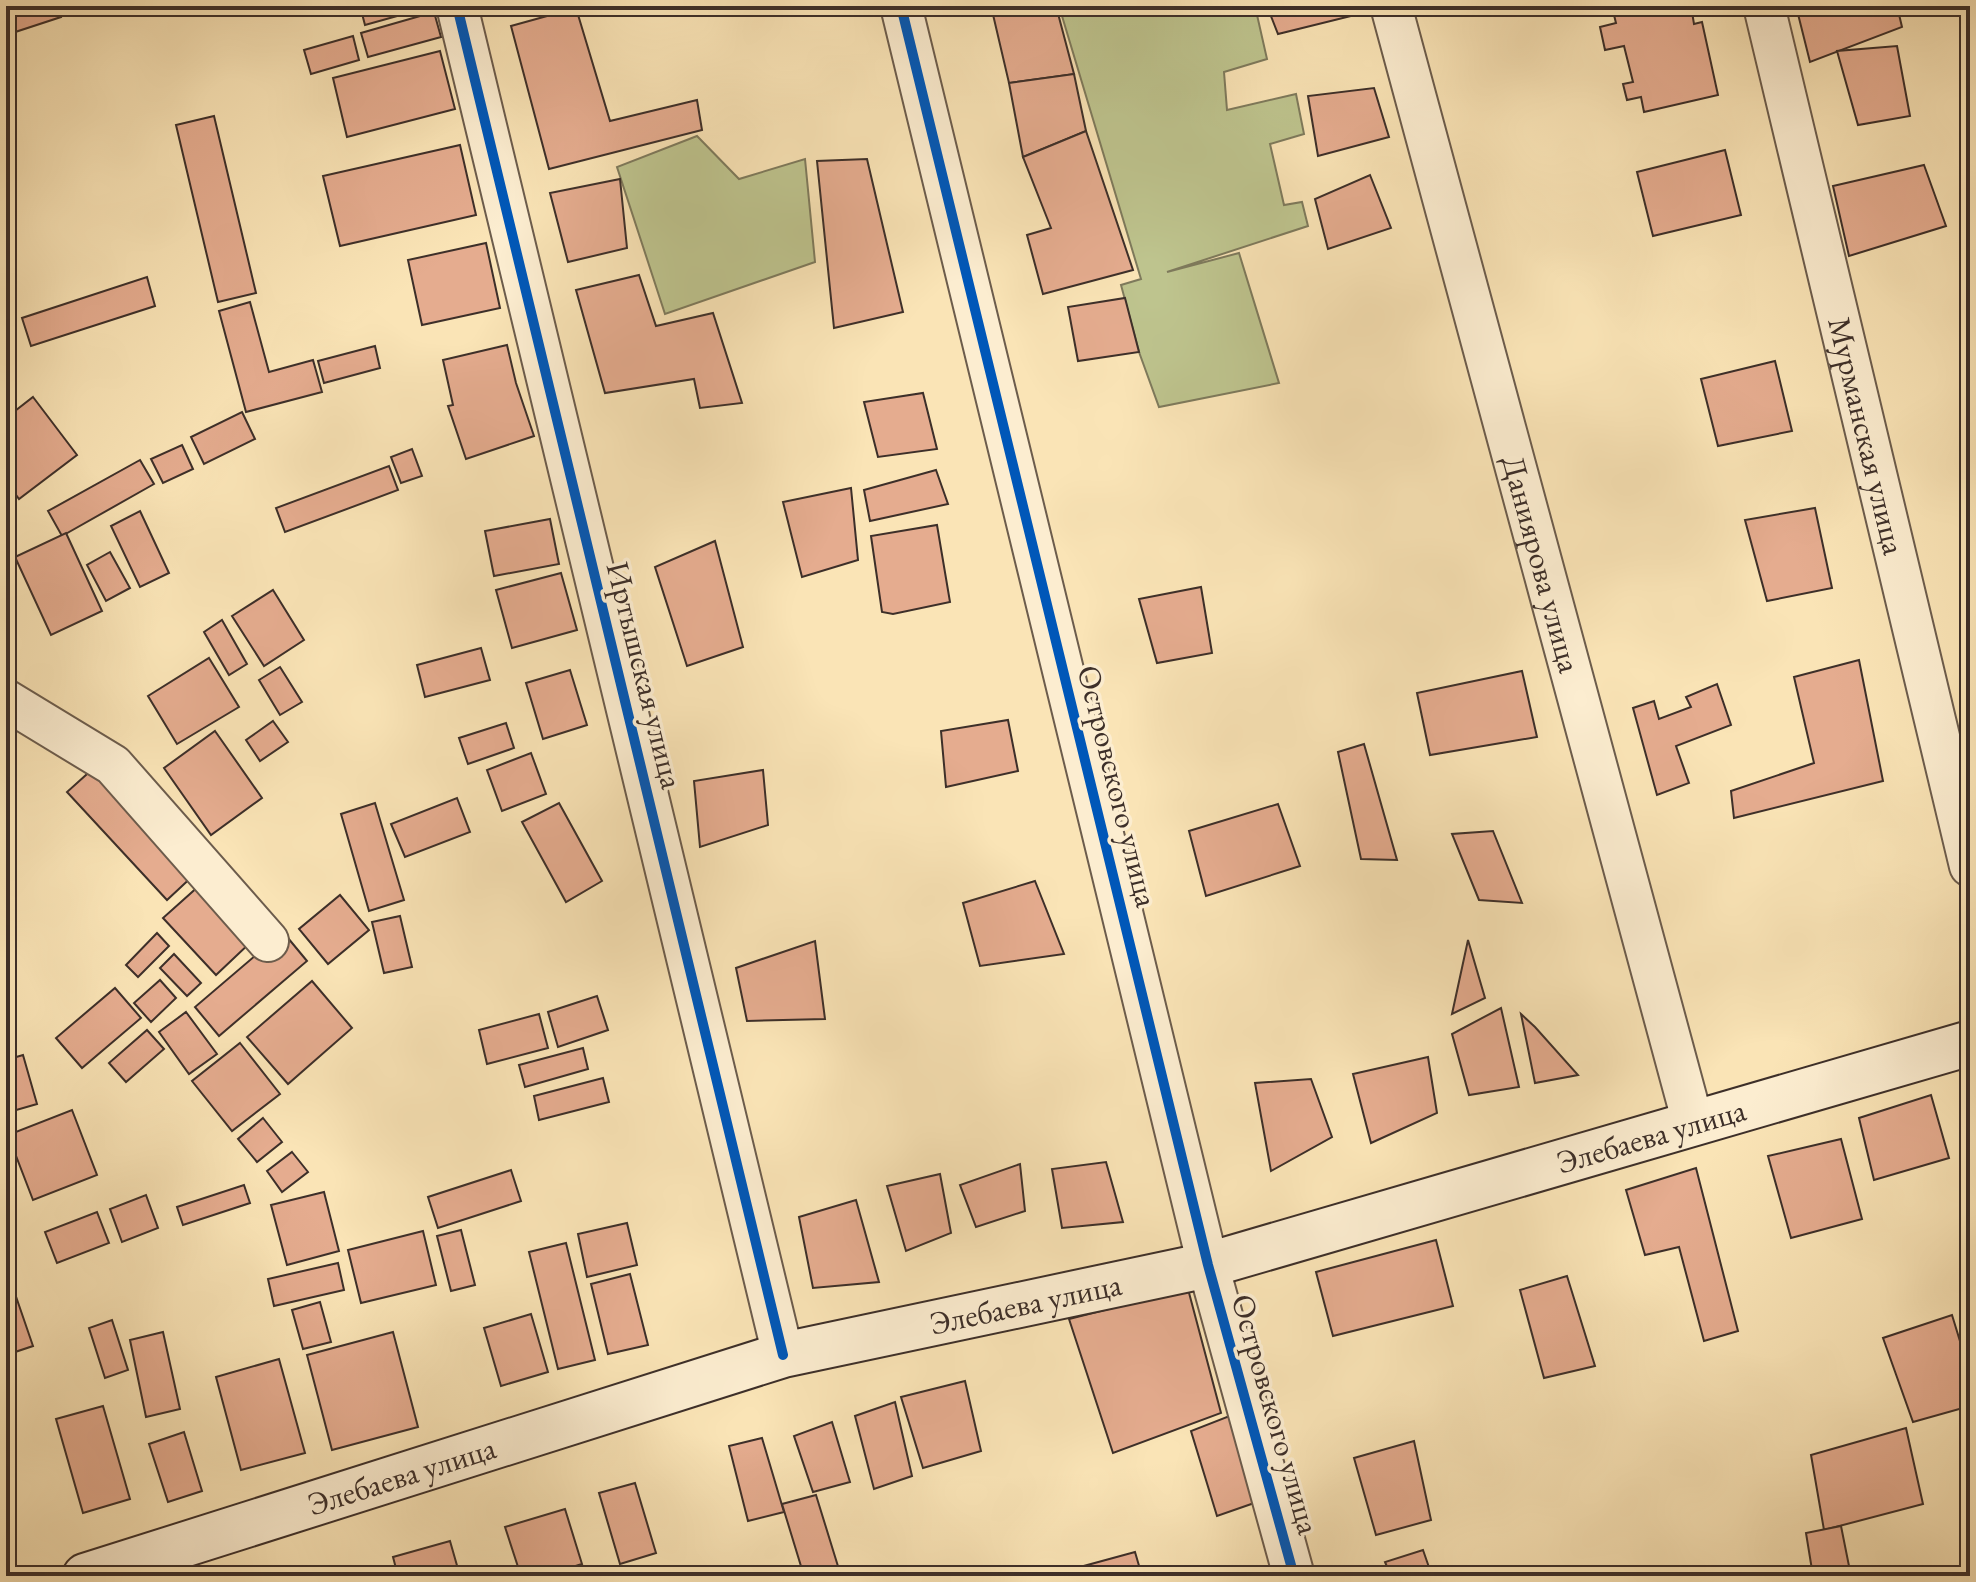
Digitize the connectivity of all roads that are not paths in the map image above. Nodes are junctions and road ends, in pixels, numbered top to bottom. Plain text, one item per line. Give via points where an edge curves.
1 (457, 6) edge
2 (901, 6) edge
3 (1391, 6) edge
4 (1764, 6) edge
5 (6, 700) edge
6 (1970, 866) edge
7 (268, 941) dead end
8 (1970, 1043) edge
9 (1693, 1123) junction
10 (1208, 1265) junction
11 (783, 1355) junction
12 (85, 1576) edge
13 (1294, 1576) edge

1 - 11 street, Иртышская улица
2 - 10 street, Островского улица
3 - 9 street, Даниярова улица
4 - 6 street, Мурманская улица
5 - 7 street via 113,765
8 - 9 main road, Элебаева улица
9 - 10 main road, Элебаева улица
10 - 11 main road, Элебаева улица
10 - 13 street, Островского улица
11 - 12 main road, Элебаева улица

